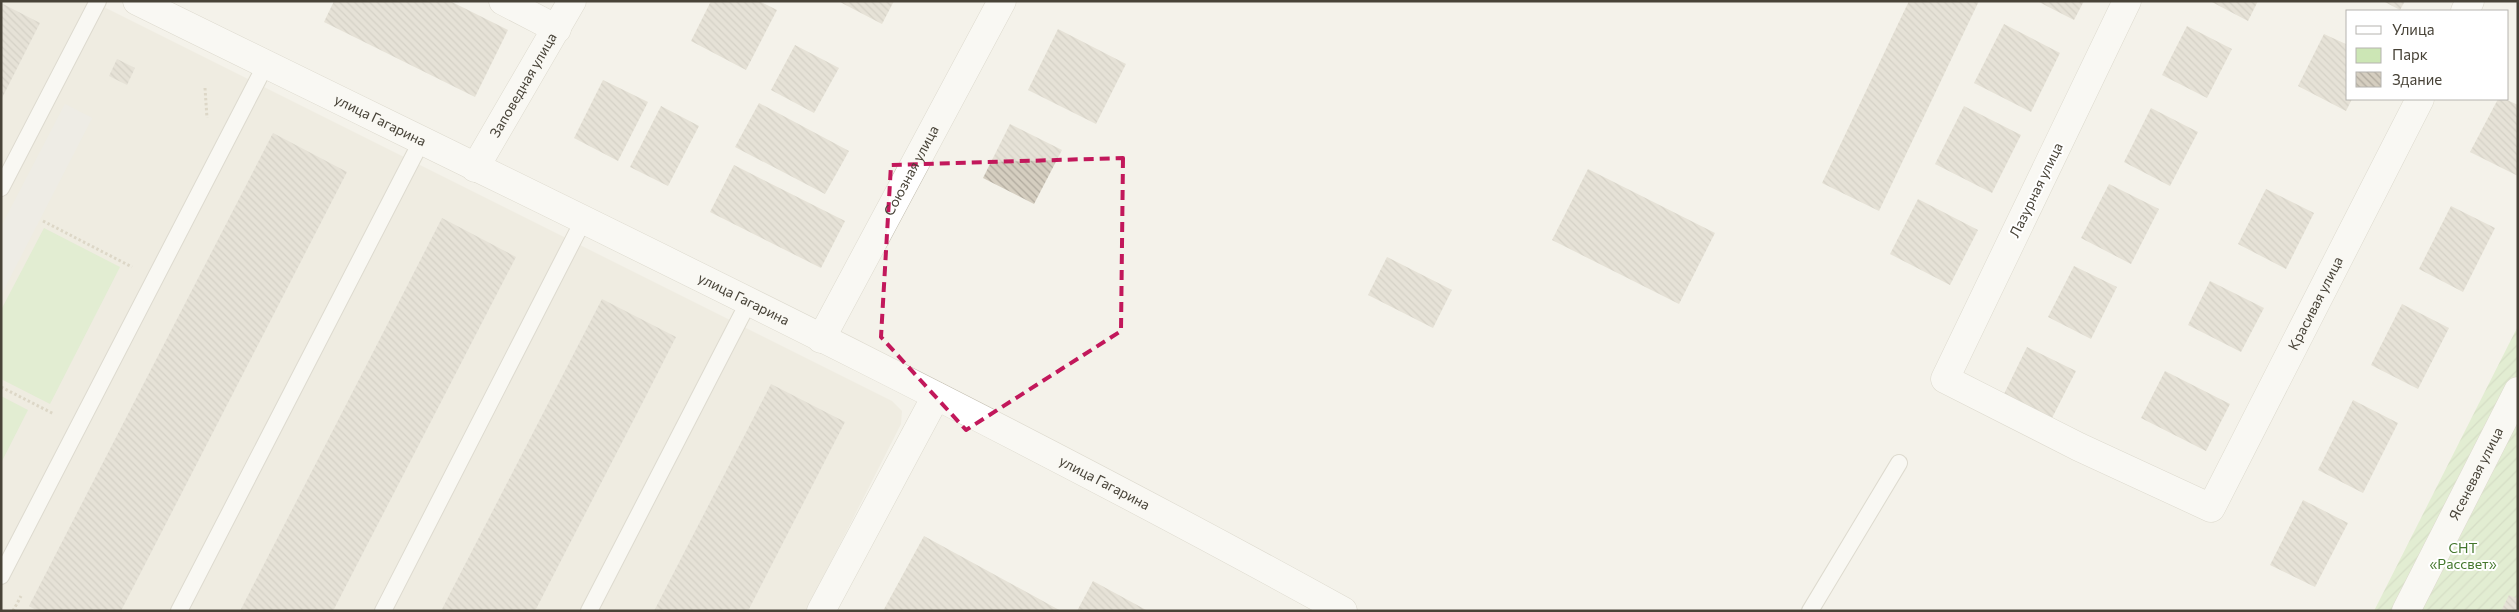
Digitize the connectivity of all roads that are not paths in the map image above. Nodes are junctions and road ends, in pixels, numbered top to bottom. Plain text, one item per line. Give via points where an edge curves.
1 (98, 1) edge
2 (138, 1) edge
3 (503, 1) edge
4 (572, 1) edge
5 (1002, 1) edge
6 (2127, 1) edge
7 (557, 29) junction
8 (266, 64) junction
9 (2419, 100) edge
10 (421, 142) junction
11 (475, 168) junction
12 (1, 188) edge
13 (583, 222) junction
14 (748, 303) junction
15 (821, 339) junction
16 (2518, 391) edge
17 (936, 396) junction
18 (1899, 463) dead end
19 (2211, 508) joint
20 (1, 576) edge
21 (179, 611) edge
22 (383, 611) edge
23 (589, 611) edge
24 (822, 611) edge
25 (1344, 611) edge
26 (1810, 611) edge
27 (2406, 611) edge

1 - 12 lane
2 - 8 street, улица Гагарина
3 - 7 street
4 - 7 street, Заповедная улица
5 - 15 street, Союзная улица
6 - 19 street, Лазурная улица via 1945,379 2079,447
7 - 11 street, Заповедная улица
8 - 10 street, улица Гагарина
8 - 20 lane
9 - 19 street, Красивая улица
10 - 11 street, улица Гагарина
10 - 21 lane
11 - 13 street, улица Гагарина
13 - 14 street, улица Гагарина
13 - 22 lane
14 - 15 street, улица Гагарина
14 - 23 lane
15 - 17 street, улица Гагарина
16 - 27 street, Ясеневая улица
17 - 24 street
17 - 25 street, улица Гагарина via 1180,521
18 - 26 lane

